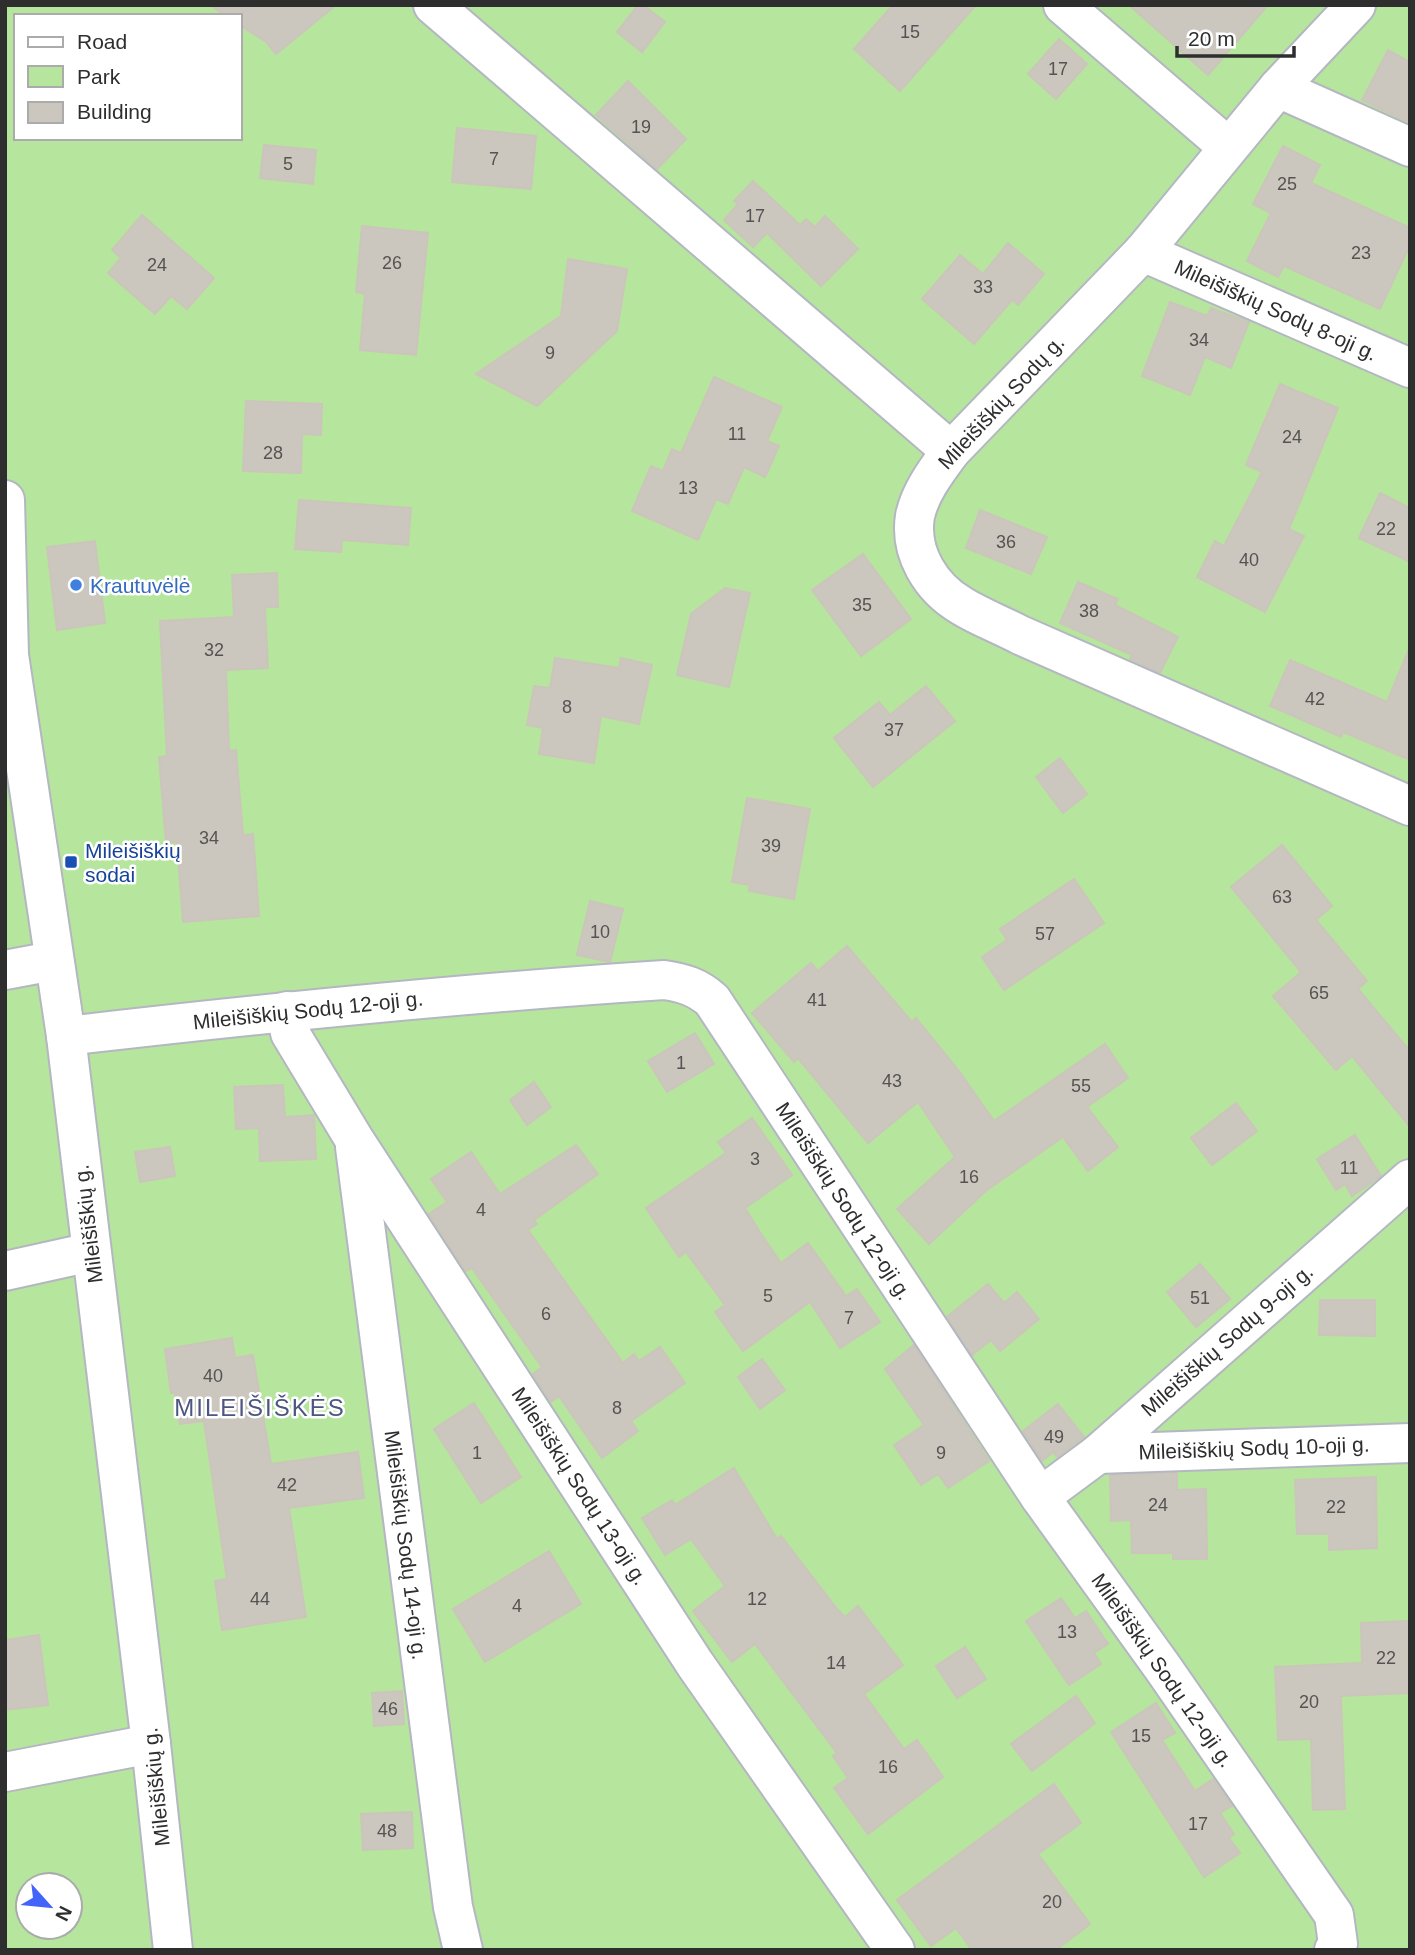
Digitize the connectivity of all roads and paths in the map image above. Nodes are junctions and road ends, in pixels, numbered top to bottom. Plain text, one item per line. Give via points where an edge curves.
1 (433, 5) edge
2 (1063, 5) edge
3 (1356, 5) edge
4 (1278, 88) junction
5 (1410, 146) edge
6 (1228, 147) junction
7 (1143, 252) junction
8 (1410, 368) edge
9 (951, 451) junction
10 (5, 500) edge
11 (7, 655) edge
12 (1410, 806) edge
13 (53, 961) junction
14 (5, 970) edge
15 (287, 1011) junction
16 (65, 1036) junction
17 (354, 1139) junction
18 (1410, 1179) edge
19 (92, 1252) junction
20 (5, 1270) edge
21 (1410, 1443) edge
22 (1098, 1454) junction
23 (1040, 1497) junction
24 (151, 1744) junction
25 (5, 1772) edge
26 (1336, 1947) edge
27 (173, 1950) edge
28 (463, 1950) edge
29 (895, 1950) edge

1 - 9 street
2 - 6 street
3 - 4 street, Mileišiškių Sodų g.
4 - 5 street
4 - 6 street, Mileišiškių Sodų g.
6 - 7 street, Mileišiškių Sodų g.
7 - 8 street, Mileišiškių Sodų 8-oji g.
7 - 9 street, Mileišiškių Sodų g.
9 - 12 street, Mileišiškių Sodų g. via 928,484 915,516 916,544 924,569 941,590 962,606 1020,635
10 - 11 street, Mileišiškių g.
11 - 13 street, Mileišiškių g.
13 - 14 street
13 - 16 street, Mileišiškių g.
15 - 16 street, Mileišiškių Sodų 12-oji g.
15 - 17 street, Mileišiškių Sodų 13-oji g. via 290,1033
15 - 23 street, Mileišiškių Sodų 12-oji g. via 664,980 700,990 712,1000
16 - 19 street, Mileišiškių g.
17 - 28 street, Mileišiškių Sodų 14-oji g. via 453,1907
17 - 29 street, Mileišiškių Sodų 13-oji g. via 695,1664
18 - 22 street, Mileišiškių Sodų 9-oji g.
19 - 20 street
19 - 24 street, Mileišiškių g.
21 - 22 street, Mileišiškių Sodų 10-oji g.
22 - 23 street, Mileišiškių Sodų 9-oji g.
23 - 26 street, Mileišiškių Sodų 12-oji g. via 1334,1915
24 - 25 street
24 - 27 street, Mileišiškių g.

